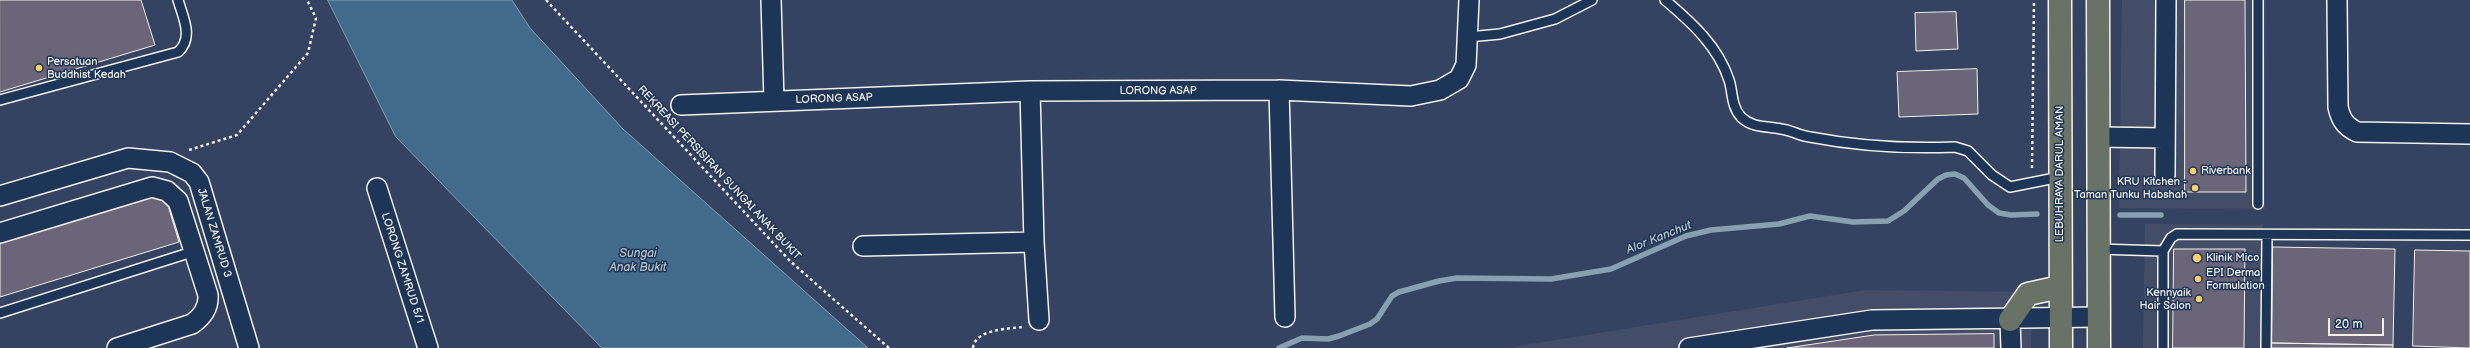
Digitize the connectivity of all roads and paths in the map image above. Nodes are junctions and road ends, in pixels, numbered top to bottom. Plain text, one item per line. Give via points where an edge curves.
1 (178, 0) edge
2 (307, 0) edge
3 (546, 0) edge
4 (772, 0) edge
5 (1469, 0) edge
6 (1592, 0) edge
7 (1665, 0) edge
8 (2034, 0) edge
9 (2060, 0) edge
10 (2098, 0) edge
11 (2166, 0) edge
12 (2258, 0) edge
13 (2336, 0) edge
14 (1468, 38) junction
15 (1279, 90) junction
16 (1030, 91) junction
17 (0, 100) edge
18 (774, 101) junction
19 (681, 105) dead end
20 (2470, 134) edge
21 (2098, 137) junction
22 (2165, 138) junction
23 (170, 162) junction
24 (2165, 175) dead end
25 (2060, 177) junction
26 (2032, 183) junction
27 (377, 188) dead end
28 (0, 196) edge
29 (2258, 204) dead end
30 (0, 233) edge
31 (2268, 235) junction
32 (2470, 235) edge
33 (1034, 242) junction
34 (863, 246) dead end
35 (2098, 249) junction
36 (196, 251) junction
37 (2163, 251) junction
38 (2060, 287) junction
39 (0, 313) edge
40 (1285, 316) dead end
41 (2061, 318) junction
42 (2099, 318) junction
43 (1039, 320) joint
44 (2010, 320) junction
45 (247, 347) edge
46 (117, 348) edge
47 (428, 348) edge
48 (889, 348) edge
49 (973, 348) edge
50 (1689, 348) edge
51 (2011, 348) edge
52 (2061, 348) edge
53 (2099, 348) edge
54 (2163, 348) edge
55 (2266, 348) edge

1 - 17 lane via 187,33 184,46 178,52
2 - 23 path via 316,18 308,53 237,135 195,147
3 - 48 path, REKREASI PERSISIRAN SUNGAI ANAK BUKIT via 790,262
4 - 18 street
5 - 14 street, LORONG ASAP
6 - 14 lane via 1555,19 1500,34
7 - 26 lane via 1690,22 1714,49 1729,80 1734,105 1740,116 1750,124 1782,129 1808,137 1869,146 1955,147 1968,151 1992,175 2010,187
8 - 26 path
9 - 25 main road, LEBUHRAYA DARUL AMAN
10 - 21 main road
11 - 22 street
12 - 29 lane
13 - 20 street via 2338,107 2341,119 2347,127 2358,132
14 - 15 street, LORONG ASAP via 1466,65 1459,79 1427,93 1411,96
15 - 16 street, LORONG ASAP
15 - 40 street
16 - 18 street, LORONG ASAP
16 - 33 street
18 - 19 street, LORONG ASAP
21 - 22 street
21 - 35 main road
22 - 24 street
23 - 28 street, JALAN ZAMRUD 3 via 128,158
23 - 45 street, JALAN ZAMRUD 3 via 192,173 199,182
25 - 26 lane
25 - 38 main road, LEBUHRAYA DARUL AMAN
27 - 47 street, LORONG ZAMRUD 5/1
30 - 36 street via 152,187 167,191 178,201
31 - 32 lane
31 - 37 lane via 2177,234 2171,238
31 - 55 lane
33 - 34 street
33 - 43 street
35 - 37 lane
35 - 42 main road
36 - 39 lane
36 - 46 street via 209,304 200,319 192,324
37 - 54 lane
38 - 41 main road, LEBUHRAYA DARUL AMAN
38 - 44 main road via 2028,294
41 - 42 street
41 - 44 street
41 - 52 main road, LEBUHRAYA DARUL AMAN
42 - 53 main road
43 - 49 path via 1029,326 984,334
44 - 50 street via 1872,320
44 - 51 street

